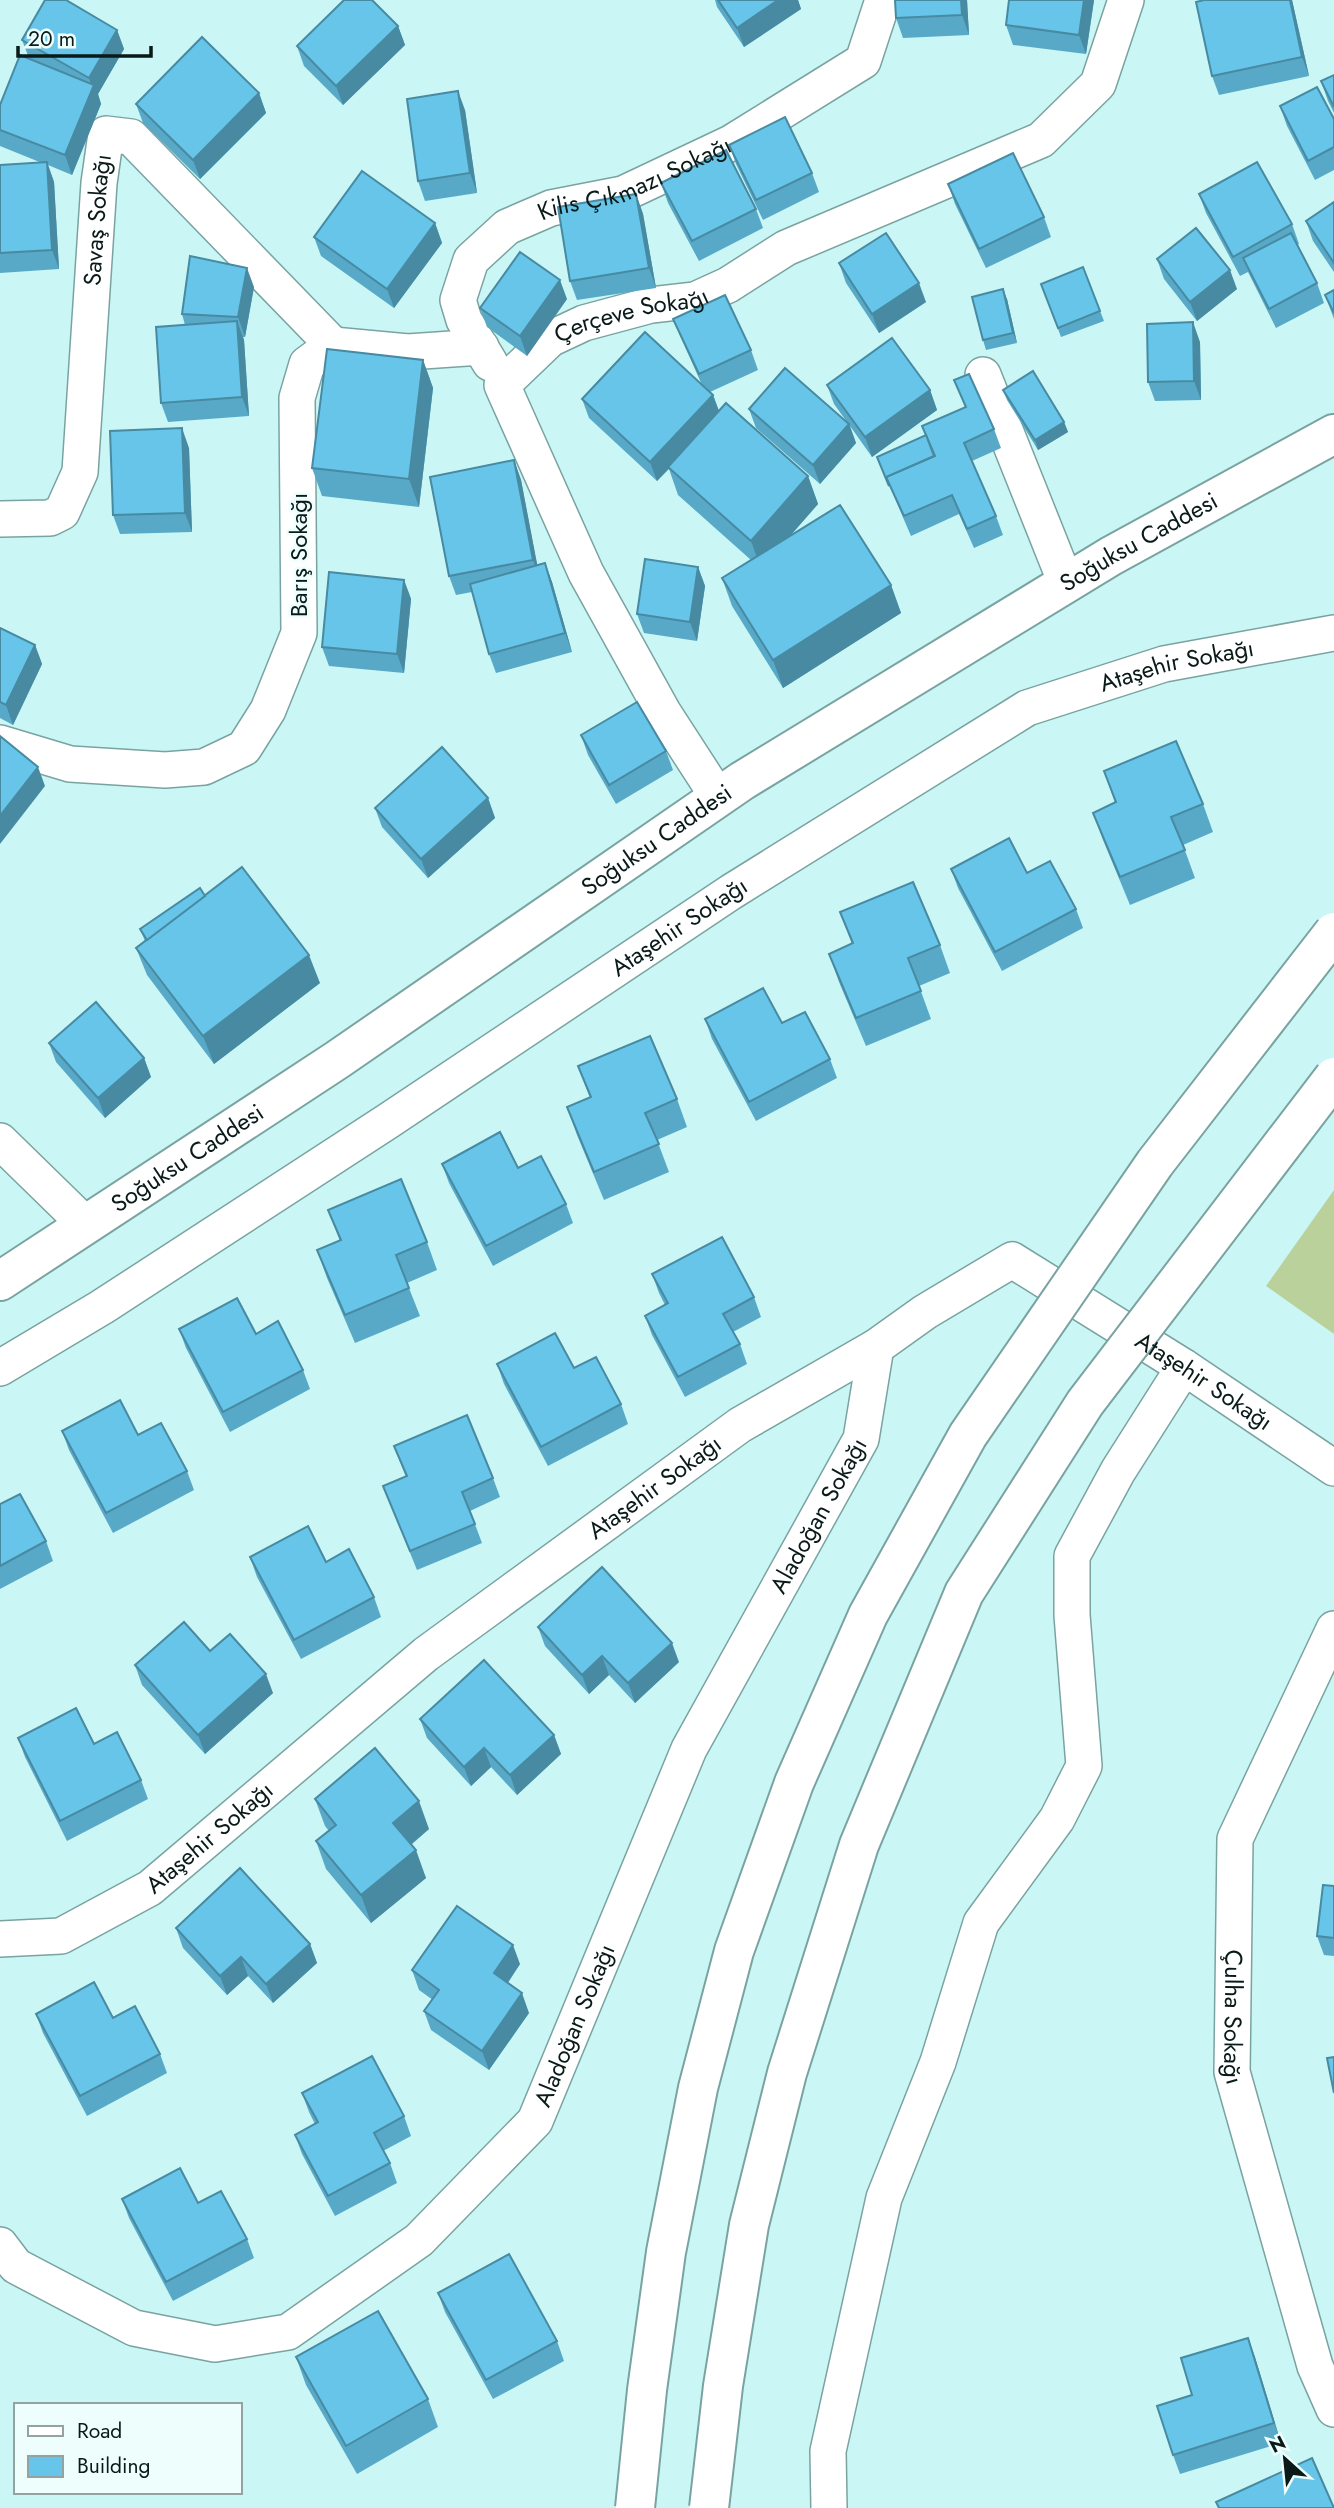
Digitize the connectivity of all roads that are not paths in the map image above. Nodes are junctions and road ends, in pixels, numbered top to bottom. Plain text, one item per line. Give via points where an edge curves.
1 (883, 0) edge
2 (1126, 0) edge
3 (333, 345) junction
4 (481, 347) junction
5 (983, 375) dead end
6 (502, 385) junction
7 (1331, 441) edge
8 (0, 519) edge
9 (1066, 583) junction
10 (1334, 633) edge
11 (0, 743) edge
12 (718, 797) junction
13 (1334, 932) edge
14 (1334, 1077) edge
15 (0, 1141) edge
16 (86, 1225) junction
17 (0, 1281) edge
18 (876, 1347) junction
19 (1184, 1367) junction
20 (0, 1368) edge
21 (1334, 1468) edge
22 (1334, 1629) edge
23 (0, 1939) edge
24 (0, 2245) edge
25 (1334, 2409) edge
26 (635, 2508) edge
27 (709, 2508) edge
28 (829, 2508) edge

1 - 4 street, Kilis Çıkmazı Sokağı via 863,61 731,143 623,194 551,208 507,227 471,260 458,300
2 - 6 street, Çerçeve Sokağı via 1098,84 1041,140 786,248 695,300 651,305 584,323 550,339
3 - 4 street via 408,352
3 - 8 street, Savaş Sokağı via 131,137 106,134 80,472 62,512 50,518
3 - 11 street, Barış Sokağı via 307,364 297,398 299,633 268,709 244,748 204,767 165,770 70,764
4 - 6 street, Kilis Çıkmazı Sokağı
5 - 9 street
6 - 12 street via 586,573 663,712
7 - 9 main road, Soğuksu Caddesi
9 - 12 main road, Soğuksu Caddesi
10 - 20 street, Ataşehir Sokağı via 1164,664 1027,708 731,892 376,1129
12 - 16 main road, Soğuksu Caddesi via 337,1060
13 - 26 main road, bridge via 1155,1163 968,1435 868,1615 794,1783 734,1951 698,2088 666,2252
14 - 27 main road, bridge via 1086,1403 964,1593 859,1845 787,2073 750,2225 723,2386
15 - 16 street
16 - 17 main road, Soğuksu Caddesi
18 - 19 street, Ataşehir Sokağı via 1012,1261
18 - 23 street, Ataşehir Sokağı via 740,1425 426,1654 150,1888 61,1936
18 - 24 street, Aladoğan Sokağı via 861,1439 689,1749 535,2121 419,2239 288,2332 215,2344 134,2328 16,2266
19 - 21 street, Ataşehir Sokağı
19 - 28 street via 1118,1471 1072,1556 1084,1766 1057,1819 981,1923 938,2062 884,2198 828,2451
22 - 25 street, Çulha Sokağı via 1235,1839 1232,2072 1315,2366

